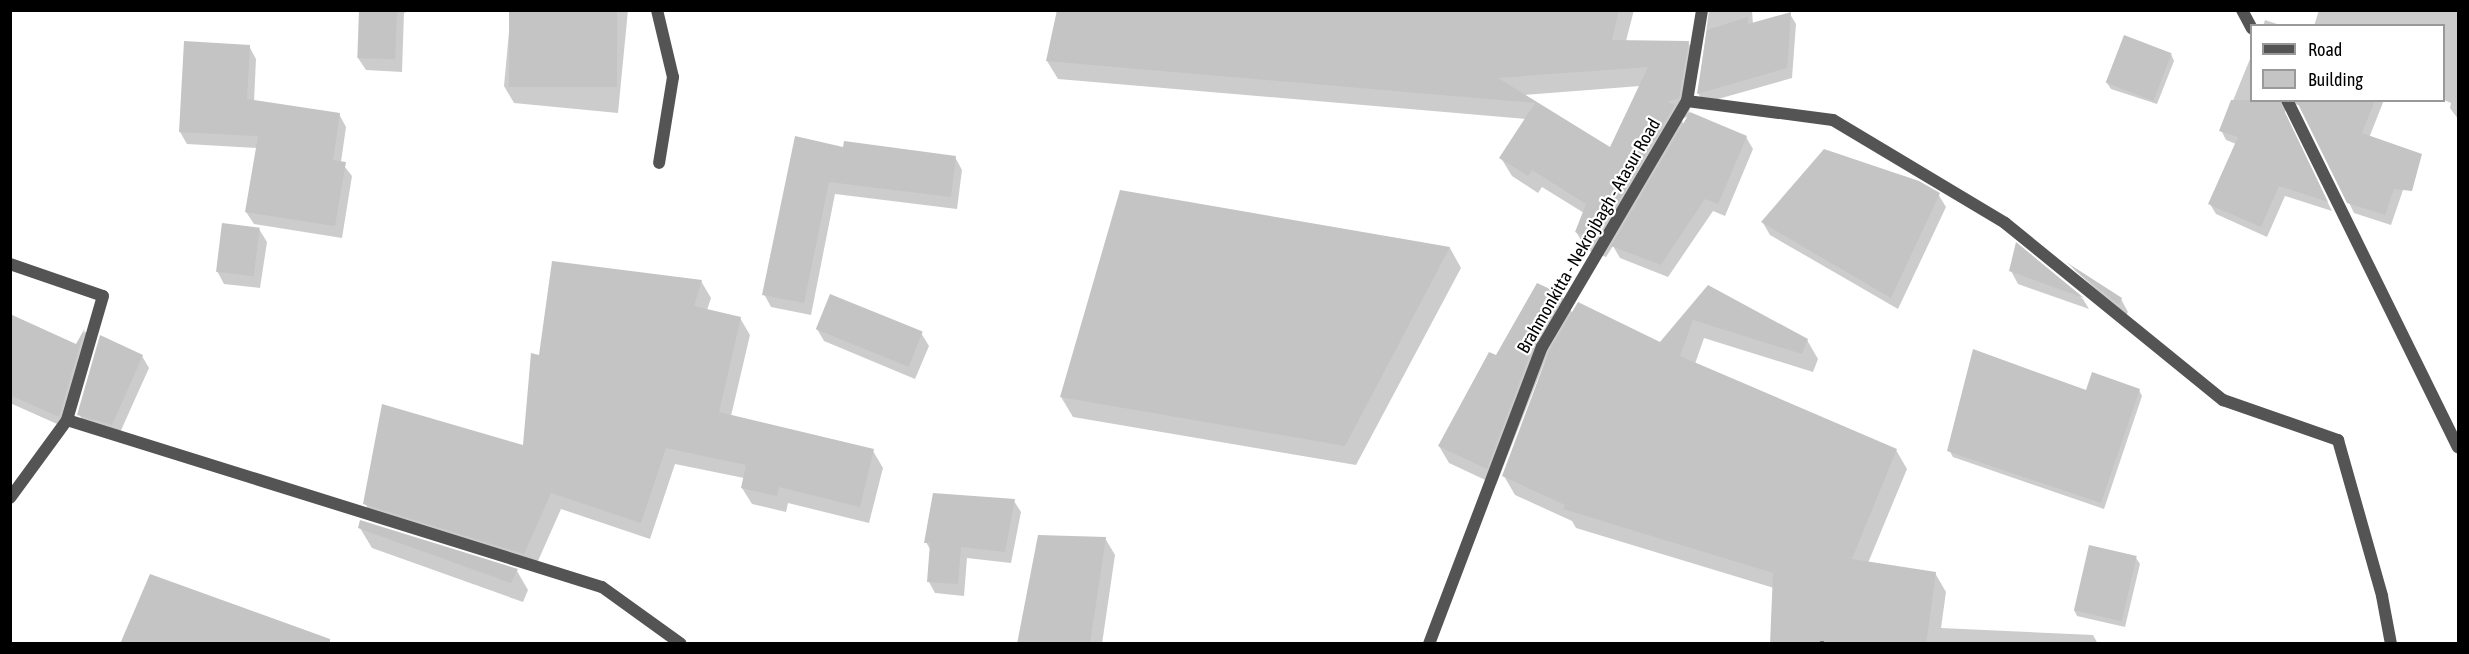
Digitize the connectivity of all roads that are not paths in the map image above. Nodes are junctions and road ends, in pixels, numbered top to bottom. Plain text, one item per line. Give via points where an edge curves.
1 (657, 10) edge
2 (1702, 10) edge
3 (2242, 10) edge
4 (2250, 25) edge
5 (1687, 101) junction
6 (2288, 102) edge
7 (659, 163) dead end
8 (10, 264) edge
9 (67, 420) junction
10 (2458, 447) edge
11 (10, 498) edge
12 (681, 644) edge
13 (1429, 644) edge
14 (2391, 644) edge

1 - 7 street via 673,77
2 - 5 street, Brahmonkitta - Nekrojbagh - Atasur Road
3 - 4 street
5 - 13 street, Brahmonkitta - Nekrojbagh - Atasur Road via 1542,347
5 - 14 street via 1833,120 2006,223 2223,400 2338,440 2382,596
6 - 10 street
8 - 9 street via 104,296
9 - 11 street
9 - 12 street via 602,587

